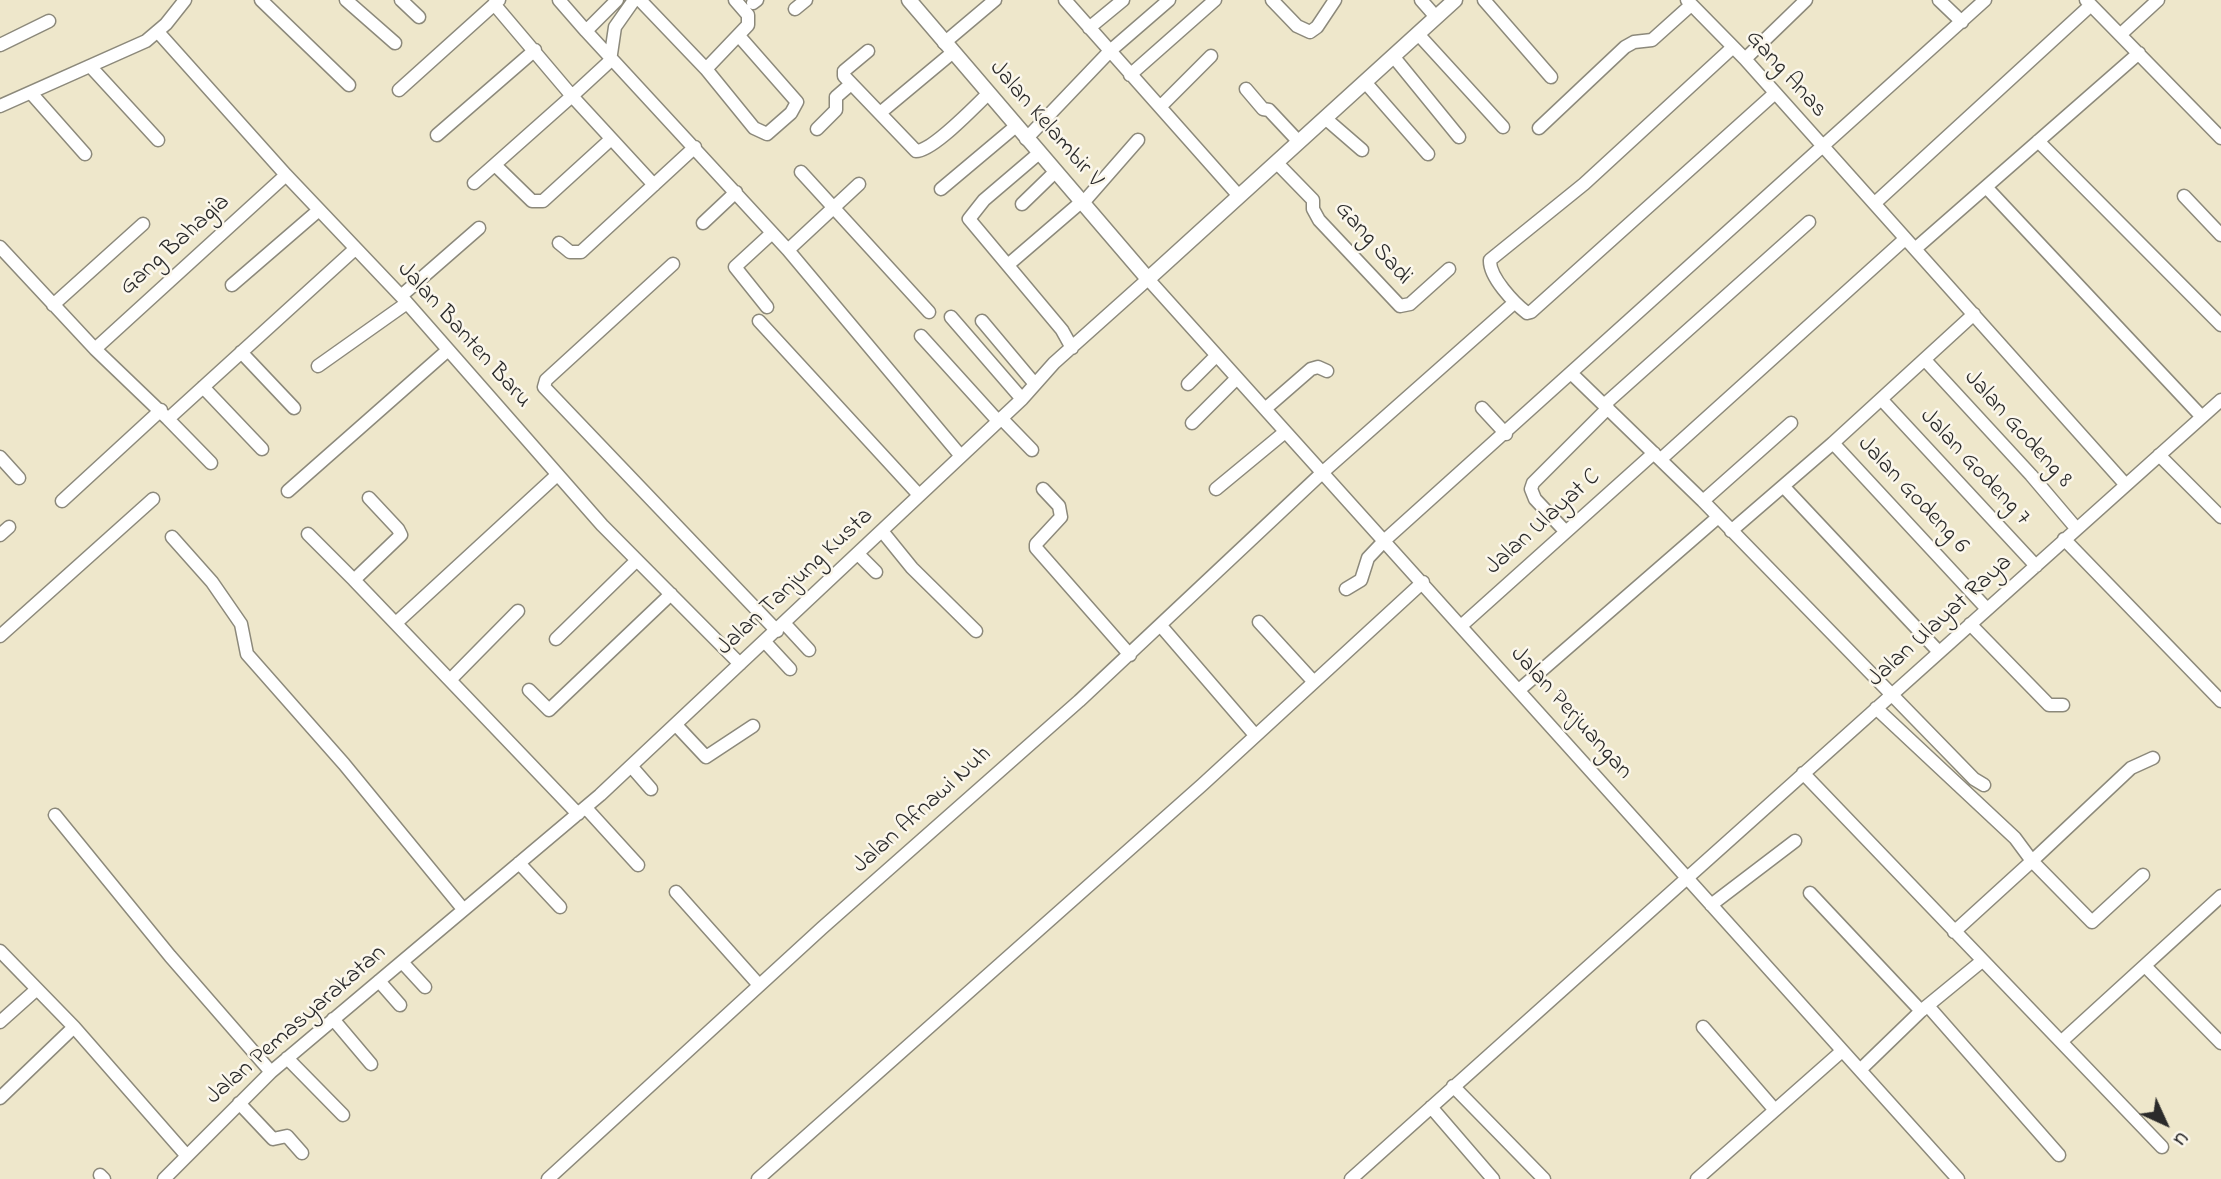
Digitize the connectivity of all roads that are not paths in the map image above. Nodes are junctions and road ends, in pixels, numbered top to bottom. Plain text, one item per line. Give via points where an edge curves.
1 (185, 0) edge
2 (261, 0) edge
3 (346, 0) edge
4 (401, 0) edge
5 (559, 0) edge
6 (617, 0) edge
7 (634, 0) edge
8 (640, 0) edge
9 (735, 0) edge
10 (806, 0) edge
11 (909, 0) edge
12 (995, 0) edge
13 (1065, 0) edge
14 (1123, 0) edge
15 (1169, 0) edge
16 (1215, 0) edge
17 (1272, 0) edge
18 (1335, 0) edge
19 (1422, 0) edge
20 (1455, 0) edge
21 (1483, 0) edge
22 (1806, 0) edge
23 (1940, 0) edge
24 (1985, 0) edge
25 (2158, 0) edge
26 (496, 2) edge
27 (1689, 2) edge
28 (2088, 3) edge
29 (795, 9) dead end
30 (419, 17) dead end
31 (1436, 17) junction
32 (598, 18) junction
33 (49, 21) dead end
34 (1962, 22) junction
35 (615, 27) junction
36 (1089, 28) junction
37 (586, 31) junction
38 (158, 33) junction
39 (1418, 34) junction
40 (2121, 34) junction
41 (738, 36) junction
42 (395, 43) dead end
43 (0, 45) edge
44 (948, 48) junction
45 (1732, 48) junction
46 (535, 50) junction
47 (868, 51) dead end
48 (1110, 51) junction
49 (2138, 53) junction
50 (1212, 56) dead end
51 (1393, 56) junction
52 (1745, 60) junction
53 (610, 61) junction
54 (90, 66) junction
55 (706, 69) junction
56 (1130, 75) junction
57 (1551, 77) dead end
58 (1365, 82) junction
59 (851, 84) junction
60 (349, 85) dead end
61 (1246, 89) dead end
62 (399, 90) dead end
63 (32, 93) junction
64 (989, 93) junction
65 (1774, 94) junction
66 (572, 96) junction
67 (0, 106) edge
68 (1160, 107) junction
69 (880, 113) junction
70 (1325, 118) junction
71 (1016, 126) junction
72 (1503, 127) dead end
73 (1539, 128) dead end
74 (817, 129) dead end
75 (437, 135) dead end
76 (1460, 137) dead end
77 (2221, 138) edge
78 (1026, 139) junction
79 (158, 140) dead end
80 (610, 140) junction
81 (1138, 140) dead end
82 (2038, 141) junction
83 (1298, 142) junction
84 (695, 147) junction
85 (1822, 149) junction
86 (1362, 150) dead end
87 (85, 154) dead end
88 (1038, 154) junction
89 (1428, 154) dead end
90 (1276, 162) junction
91 (495, 165) junction
92 (801, 172) dead end
93 (1054, 173) junction
94 (286, 175) junction
95 (474, 183) dead end
96 (859, 184) dead end
97 (654, 185) junction
98 (1986, 187) junction
99 (941, 189) dead end
100 (736, 192) junction
101 (1239, 196) junction
102 (2184, 197) dead end
103 (1081, 203) junction
104 (1875, 203) junction
105 (1022, 204) dead end
106 (833, 206) junction
107 (319, 210) junction
108 (1809, 222) dead end
109 (703, 223) dead end
110 (143, 224) dead end
111 (479, 228) dead end
112 (772, 233) junction
113 (2221, 235) edge
114 (559, 243) dead end
115 (1910, 244) junction
116 (0, 247) edge
117 (355, 249) junction
118 (788, 250) junction
119 (673, 264) dead end
120 (1009, 264) junction
121 (1449, 269) dead end
122 (1148, 279) junction
123 (232, 285) dead end
124 (404, 300) junction
125 (1514, 303) junction
126 (53, 305) junction
127 (766, 307) dead end
128 (929, 312) dead end
129 (1974, 314) junction
130 (951, 317) dead end
131 (759, 321) dead end
132 (982, 321) dead end
133 (2221, 325) edge
134 (921, 336) dead end
135 (1072, 348) junction
136 (95, 349) junction
137 (448, 349) junction
138 (241, 352) junction
139 (1216, 356) junction
140 (1925, 360) junction
141 (318, 366) dead end
142 (1327, 371) dead end
143 (1572, 374) junction
144 (1237, 378) junction
145 (1034, 383) junction
146 (1188, 384) dead end
147 (203, 387) junction
148 (1022, 399) junction
149 (1881, 399) junction
150 (2221, 400) edge
151 (1607, 406) junction
152 (294, 408) dead end
153 (1482, 408) dead end
154 (1265, 409) junction
155 (164, 415) junction
156 (2202, 417) junction
157 (1000, 419) junction
158 (1192, 423) dead end
159 (1791, 423) dead end
160 (1285, 432) junction
161 (1506, 434) junction
162 (1833, 443) junction
163 (262, 449) dead end
164 (1032, 450) dead end
165 (960, 455) junction
166 (2159, 455) junction
167 (1658, 456) junction
168 (0, 457) edge
169 (211, 463) dead end
170 (1323, 472) junction
171 (557, 475) junction
172 (19, 478) dead end
173 (2125, 484) junction
174 (1783, 486) junction
175 (1044, 489) dead end
176 (1216, 489) dead end
177 (288, 491) dead end
178 (919, 495) junction
179 (369, 498) dead end
180 (153, 499) dead end
181 (62, 501) dead end
182 (1703, 501) junction
183 (2221, 517) edge
184 (1717, 518) junction
185 (2076, 528) junction
186 (882, 531) junction
187 (1565, 531) junction
188 (1731, 531) junction
189 (308, 534) dead end
190 (172, 537) dead end
191 (2064, 539) junction
192 (1385, 540) junction
193 (858, 554) junction
194 (636, 561) junction
195 (2036, 566) junction
196 (876, 572) dead end
197 (354, 580) junction
198 (1423, 582) junction
199 (1346, 589) dead end
200 (671, 594) junction
201 (1987, 609) junction
202 (518, 611) dead end
203 (1259, 622) dead end
204 (396, 623) junction
205 (1970, 624) junction
206 (1161, 626) junction
207 (1461, 626) junction
208 (781, 627) junction
209 (976, 631) dead end
210 (0, 636) edge
211 (555, 639) dead end
212 (765, 642) junction
213 (809, 650) dead end
214 (1939, 652) junction
215 (1130, 655) junction
216 (740, 664) junction
217 (790, 669) dead end
218 (450, 680) junction
219 (1313, 681) junction
220 (529, 690) dead end
221 (1519, 690) junction
222 (1891, 694) junction
223 (2221, 701) edge
224 (2063, 705) dead end
225 (1876, 708) junction
226 (676, 725) junction
227 (753, 726) dead end
228 (1255, 735) junction
229 (2153, 758) dead end
230 (631, 766) junction
231 (1803, 773) junction
232 (1984, 785) dead end
233 (651, 789) dead end
234 (582, 811) junction
235 (55, 815) dead end
236 (1795, 841) dead end
237 (2032, 861) junction
238 (519, 863) junction
239 (638, 865) dead end
240 (2143, 875) dead end
241 (1688, 877) junction
242 (676, 892) dead end
243 (1810, 893) dead end
244 (2221, 896) edge
245 (1712, 905) junction
246 (560, 906) dead end
247 (463, 909) junction
248 (1954, 932) junction
249 (0, 951) edge
250 (1982, 961) junction
251 (402, 962) junction
252 (2145, 966) junction
253 (379, 981) junction
254 (759, 985) junction
255 (425, 987) dead end
256 (37, 989) junction
257 (400, 1005) dead end
258 (1925, 1009) junction
259 (333, 1019) junction
260 (0, 1022) edge
261 (74, 1027) junction
262 (1703, 1027) dead end
263 (2062, 1041) junction
264 (2221, 1043) edge
265 (1842, 1051) junction
266 (287, 1058) junction
267 (371, 1064) dead end
268 (1860, 1070) junction
269 (271, 1072) junction
270 (1453, 1086) junction
271 (0, 1098) edge
272 (239, 1103) junction
273 (1431, 1107) junction
274 (1774, 1109) junction
275 (344, 1115) dead end
276 (2162, 1147) dead end
277 (302, 1153) dead end
278 (2059, 1155) dead end
279 (187, 1156) junction
280 (563, 1174) edge
281 (167, 1178) edge
282 (548, 1179) edge
283 (758, 1179) edge
284 (1351, 1179) edge
285 (1493, 1179) edge
286 (1544, 1179) edge
287 (1697, 1179) edge
288 (1958, 1179) edge

1 - 38 street
2 - 60 street
3 - 42 street
4 - 30 street
5 - 37 street
6 - 32 street
7 - 35 street
8 - 55 street
9 - 41 street via 749,20
10 - 29 street
11 - 44 main road, Jalan Kelambir V
12 - 44 street
13 - 36 street
14 - 36 street
15 - 48 street
16 - 56 street
17 - 18 street via 1297,26 1310,32
19 - 31 street
20 - 31 main road
21 - 57 street
22 - 52 street
23 - 34 street
24 - 34 street
25 - 40 street
26 - 46 street
26 - 62 street
27 - 45 street, Gang Anas
27 - 73 street via 1652,40 1625,47
28 - 40 street
28 - 104 street
31 - 39 main road
32 - 35 street
32 - 37 street
33 - 43 street
34 - 85 street
35 - 53 street
36 - 48 street
37 - 53 street
38 - 54 street
38 - 94 street, Jalan Banten Baru
39 - 51 main road
39 - 72 street
40 - 49 street
41 - 55 street
41 - 55 street via 795,99 785,120 762,133
44 - 64 main road, Jalan Kelambir V
44 - 69 street
45 - 52 street, Gang Anas
45 - 125 street via 1584,184 1490,260
46 - 66 street
46 - 75 street
47 - 59 street via 843,73
48 - 56 street
48 - 78 street
49 - 77 street
49 - 82 street, Jalan Ulayat C
50 - 68 street
51 - 58 main road
51 - 76 street
52 - 65 street, Gang Anas
53 - 66 street
53 - 84 street
54 - 63 street
54 - 79 street
56 - 68 street
58 - 70 main road
58 - 89 street
59 - 69 street
59 - 74 street via 836,97 836,110
61 - 83 street
63 - 67 street
63 - 87 street
64 - 69 street via 920,152
64 - 71 main road, Jalan Kelambir V
65 - 85 street, Gang Anas
65 - 125 street via 1534,310 1527,313
66 - 80 street
66 - 91 street
68 - 101 street
70 - 83 main road
70 - 86 street
71 - 78 main road, Jalan Kelambir V
71 - 99 street
78 - 88 main road, Jalan Kelambir V
80 - 91 street via 543,201 532,201
80 - 97 street
81 - 103 street
82 - 98 street, Jalan Ulayat C
82 - 133 street
83 - 90 main road
84 - 97 street
84 - 100 street
85 - 104 street, Gang Anas
85 - 143 street
88 - 93 main road, Jalan Kelambir V
88 - 120 street via 969,217
90 - 101 main road
90 - 121 street, Gang Sadi via 1313,200 1319,220 1400,306 1410,304
91 - 95 street
92 - 106 street
93 - 103 main road, Jalan Kelambir V
93 - 105 street
94 - 107 street, Jalan Banten Baru
94 - 136 street, Gang Bahagia
96 - 106 street
97 - 114 street via 581,252 566,251
98 - 115 street, Jalan Ulayat C
98 - 156 street
100 - 109 street
100 - 112 street
101 - 122 main road
102 - 113 street
103 - 120 street
103 - 122 main road, Jalan Kelambir V
104 - 115 street, Gang Anas
106 - 118 street
106 - 128 street
107 - 117 street, Jalan Banten Baru
107 - 123 street
108 - 151 street
110 - 126 street
111 - 124 street
112 - 118 street
112 - 127 street via 735,267
115 - 129 street, Gang Anas
115 - 167 street, Jalan Ulayat C
116 - 126 street
117 - 124 street, Jalan Banten Baru
117 - 138 street
118 - 165 street
119 - 208 street via 546,380 544,387
120 - 135 street
122 - 135 street, Jalan Tanjung Kusta
122 - 139 street, Jalan Perjuangan
124 - 137 street, Jalan Banten Baru
124 - 141 street
125 - 170 street, Jalan Afnawi Nuh
126 - 136 street
129 - 140 street
129 - 173 street, Gang Anas
130 - 148 street
131 - 178 street
132 - 145 street
134 - 157 street
135 - 145 street, Jalan Tanjung Kusta
136 - 155 street
137 - 171 street, Jalan Banten Baru
137 - 177 street
138 - 147 street
138 - 152 street
139 - 144 street, Jalan Perjuangan
139 - 146 street
140 - 149 street
140 - 185 street, Jalan Godeng 8
142 - 154 street via 1311,369
143 - 151 street
143 - 161 street
144 - 154 street, Jalan Perjuangan
144 - 158 street
145 - 148 street, Jalan Tanjung Kusta
147 - 155 street
147 - 163 street
148 - 157 street, Jalan Tanjung Kusta
149 - 162 street
149 - 195 street, Jalan Godeng 7
150 - 156 street, Jalan Ulayat Raya
151 - 167 street
151 - 187 street via 1533,483 1535,499
153 - 161 street
154 - 160 street, Jalan Perjuangan
155 - 169 street
155 - 181 street
156 - 166 street, Jalan Ulayat Raya
157 - 164 street
157 - 165 street, Jalan Tanjung Kusta
159 - 182 street
160 - 170 street, Jalan Perjuangan
160 - 176 street
161 - 192 street
162 - 174 street
162 - 201 street, Jalan Godeng 6
165 - 178 street, Jalan Tanjung Kusta
166 - 173 street, Jalan Ulayat Raya
166 - 183 street
167 - 182 street
167 - 187 street, Jalan Ulayat C
168 - 172 street
170 - 192 street, Jalan Perjuangan
170 - 206 street, Jalan Afnawi Nuh
171 - 194 street, Jalan Banten Baru
171 - 204 street
173 - 185 street, Jalan Ulayat Raya
174 - 188 street
174 - 214 street
175 - 215 street via 1059,506 1061,517 1036,548
178 - 186 street, Jalan Tanjung Kusta
179 - 197 street via 401,535
180 - 210 street
182 - 184 street
184 - 188 street
184 - 221 street
185 - 191 street, Jalan Ulayat Raya
186 - 193 street, Jalan Tanjung Kusta
186 - 209 street
187 - 207 street, Jalan Ulayat C
188 - 222 street
189 - 197 street
190 - 247 street via 241,624 247,654
191 - 195 street, Jalan Ulayat Raya
191 - 223 street
192 - 198 street, Jalan Perjuangan
192 - 199 street via 1368,558 1361,580
193 - 196 street
193 - 208 street, Jalan Tanjung Kusta
194 - 200 street, Jalan Banten Baru
194 - 211 street
195 - 201 street, Jalan Ulayat Raya
197 - 204 street
198 - 207 street, Jalan Perjuangan
198 - 219 street
200 - 216 street, Jalan Banten Baru
200 - 220 street via 551,713
201 - 205 street, Jalan Ulayat Raya
202 - 218 street
203 - 219 street
204 - 218 street
205 - 214 street, Jalan Ulayat Raya
205 - 224 street via 2049,705
206 - 215 street, Jalan Afnawi Nuh
206 - 228 street
207 - 221 street, Jalan Perjuangan
208 - 212 street, Jalan Tanjung Kusta
208 - 213 street
212 - 216 street, Jalan Tanjung Kusta
212 - 217 street
214 - 222 street, Jalan Ulayat Raya
215 - 254 street, Jalan Afnawi Nuh
216 - 226 street, Jalan Tanjung Kusta
218 - 234 street
219 - 228 street
221 - 241 street, Jalan Perjuangan
222 - 225 street, Jalan Ulayat Raya
222 - 232 street
225 - 231 street, Jalan Ulayat Raya
225 - 237 street via 2015,838
226 - 227 street via 706,757
226 - 230 street, Jalan Tanjung Kusta
228 - 283 street
229 - 237 street via 2131,768
230 - 233 street
230 - 234 street, Jalan Tanjung Kusta
231 - 241 street, Jalan Ulayat Raya
231 - 248 street
234 - 238 street, Jalan Tanjung Kusta
234 - 239 street
235 - 269 street
236 - 245 street
237 - 240 street via 2092,922
237 - 248 street
238 - 246 street
238 - 247 street, Jalan Tanjung Kusta
241 - 245 street, Jalan Perjuangan
241 - 270 street, Jalan Ulayat Raya
242 - 254 street
243 - 258 street
244 - 252 street
245 - 265 street, Jalan Perjuangan
247 - 251 street, Jalan Pemasyarakatan
248 - 250 street
249 - 256 street
250 - 258 street
250 - 263 street
251 - 253 street, Jalan Pemasyarakatan
251 - 255 street
252 - 263 street
252 - 264 street
253 - 257 street
253 - 259 street, Jalan Pemasyarakatan
254 - 280 street, Jalan Afnawi Nuh
256 - 260 street
256 - 261 street
258 - 268 street
258 - 278 street
259 - 266 street, Jalan Pemasyarakatan
259 - 267 street
261 - 271 street
261 - 279 street
262 - 274 street
263 - 276 street
265 - 268 street, Jalan Perjuangan
265 - 274 street
266 - 269 street, Jalan Pemasyarakatan
266 - 275 street
268 - 288 street, Jalan Perjuangan
269 - 272 street, Jalan Pemasyarakatan
270 - 273 street, Jalan Ulayat Raya
270 - 286 street
272 - 277 street via 273,1139 287,1136
272 - 279 street, Jalan Pemasyarakatan
273 - 284 street, Jalan Ulayat Raya
273 - 285 street
274 - 287 street
279 - 281 street, Jalan Pemasyarakatan
280 - 282 street, Jalan Afnawi Nuh

